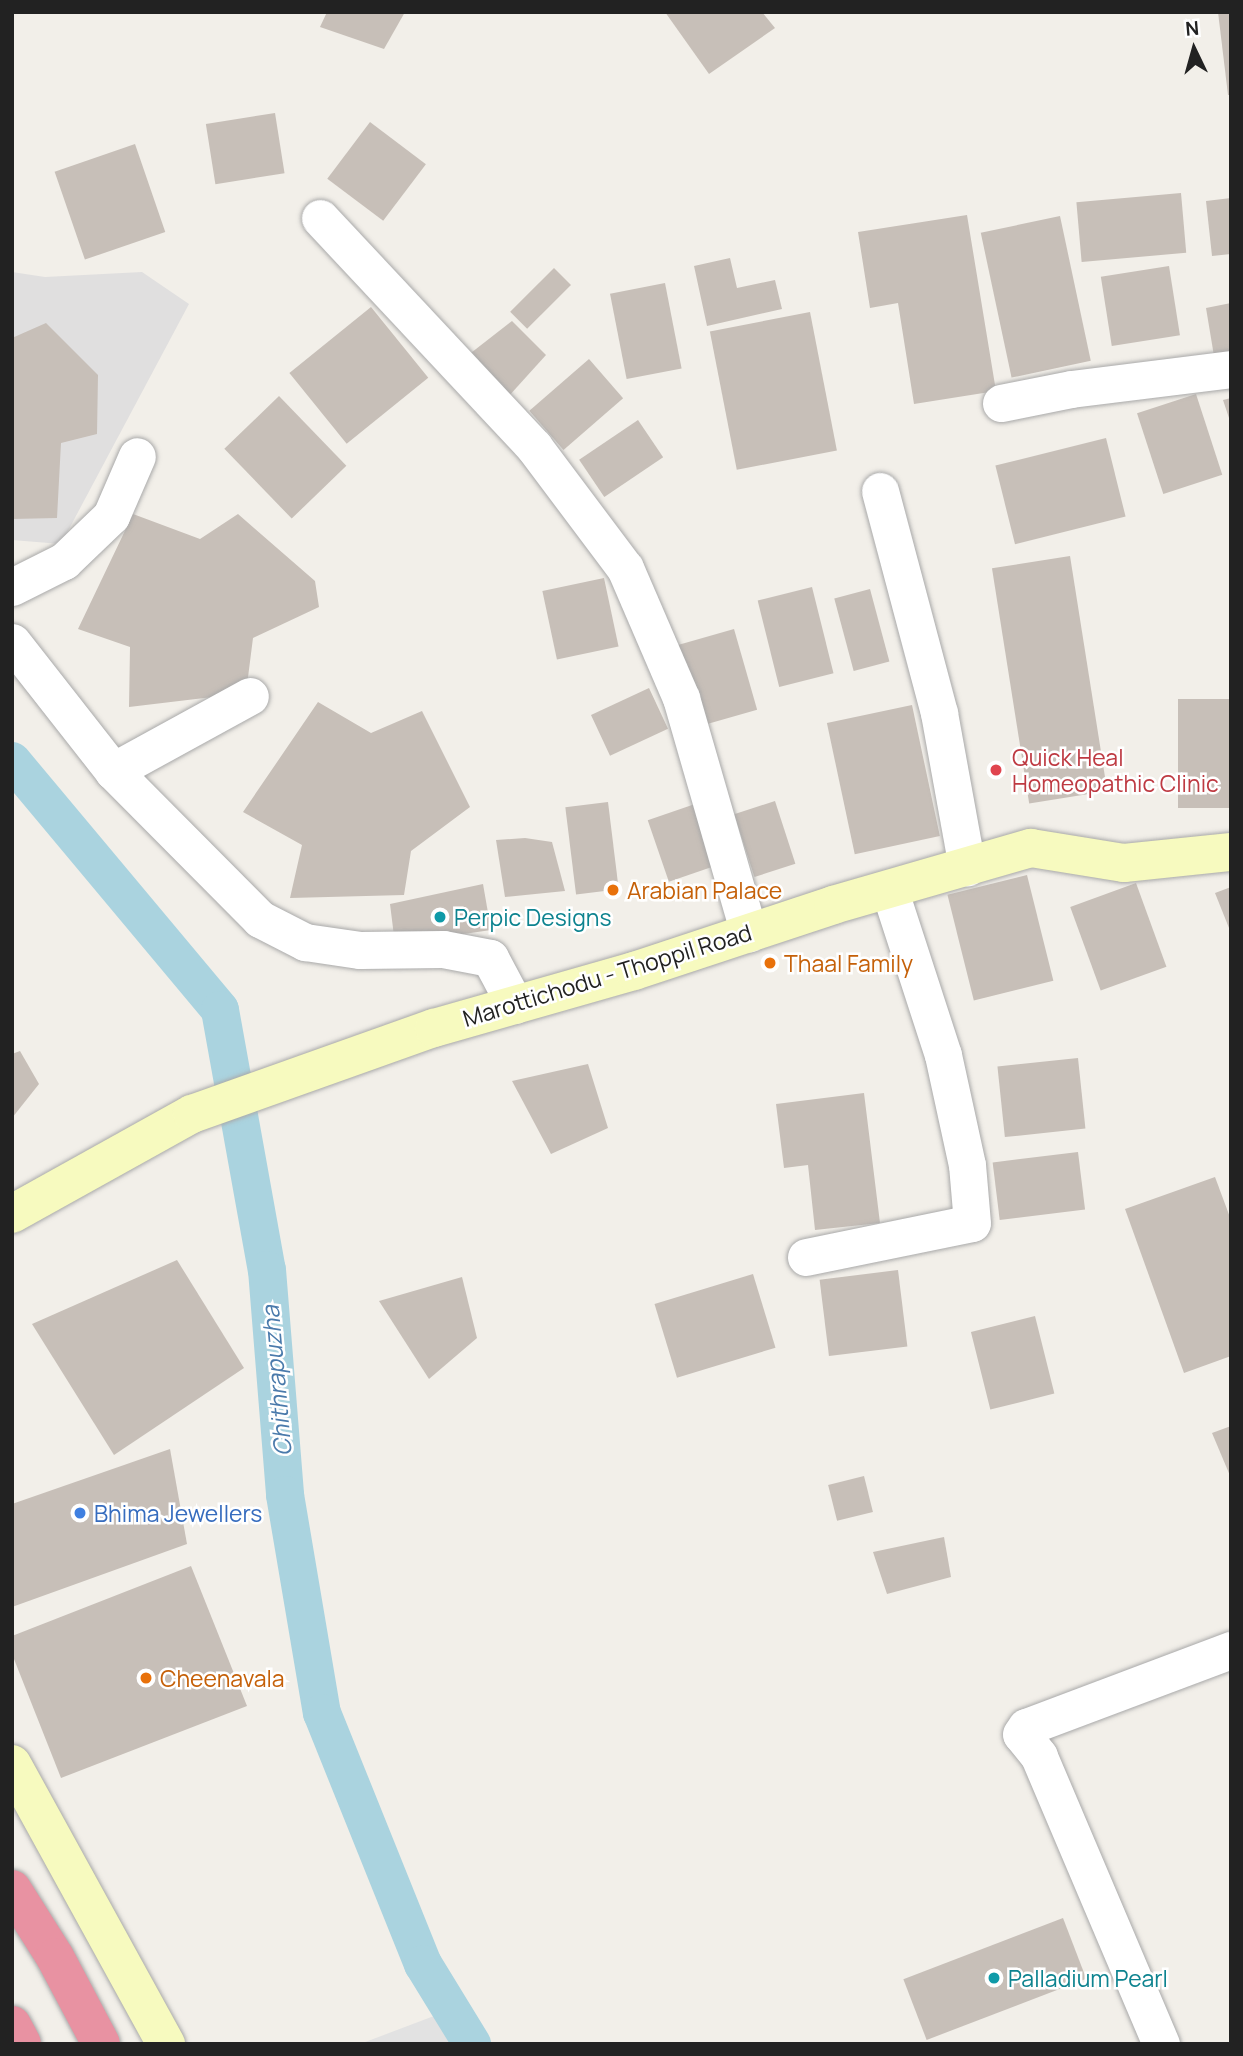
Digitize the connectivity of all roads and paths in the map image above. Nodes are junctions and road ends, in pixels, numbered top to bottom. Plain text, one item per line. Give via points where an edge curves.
1 (320, 218) dead end
2 (1231, 369) edge
3 (1001, 403) dead end
4 (137, 456) dead end
5 (880, 491) dead end
6 (12, 587) edge
7 (12, 642) edge
8 (250, 696) dead end
9 (113, 771) junction
10 (1231, 852) edge
11 (967, 867) junction
12 (889, 889) junction
13 (749, 933) junction
14 (515, 1005) junction
15 (12, 1214) edge
16 (806, 1257) dead end
17 (1231, 1650) edge
18 (12, 1764) edge
19 (12, 1889) edge
20 (12, 2025) edge
21 (22, 2044) edge
22 (101, 2044) edge
23 (166, 2044) edge
24 (1161, 2044) edge

1 - 13 street via 534,447 625,568 681,698
2 - 3 street via 1072,388
4 - 6 street via 111,516 65,561
5 - 11 street via 939,713
7 - 9 street
8 - 9 street
9 - 14 street via 260,919 305,942 360,950 443,949 490,958
10 - 11 main road, Marottichodu - Thoppil Road via 1124,863 1031,848
11 - 12 main road, Marottichodu - Thoppil Road
12 - 13 main road, Marottichodu - Thoppil Road
12 - 16 street via 943,1055 967,1165 972,1223
13 - 14 main road, Marottichodu - Thoppil Road
14 - 15 main road, Marottichodu - Thoppil Road via 435,1027 192,1114
17 - 24 street via 1026,1727 1021,1734 1039,1756
18 - 23 main road
19 - 22 highway
20 - 21 highway

